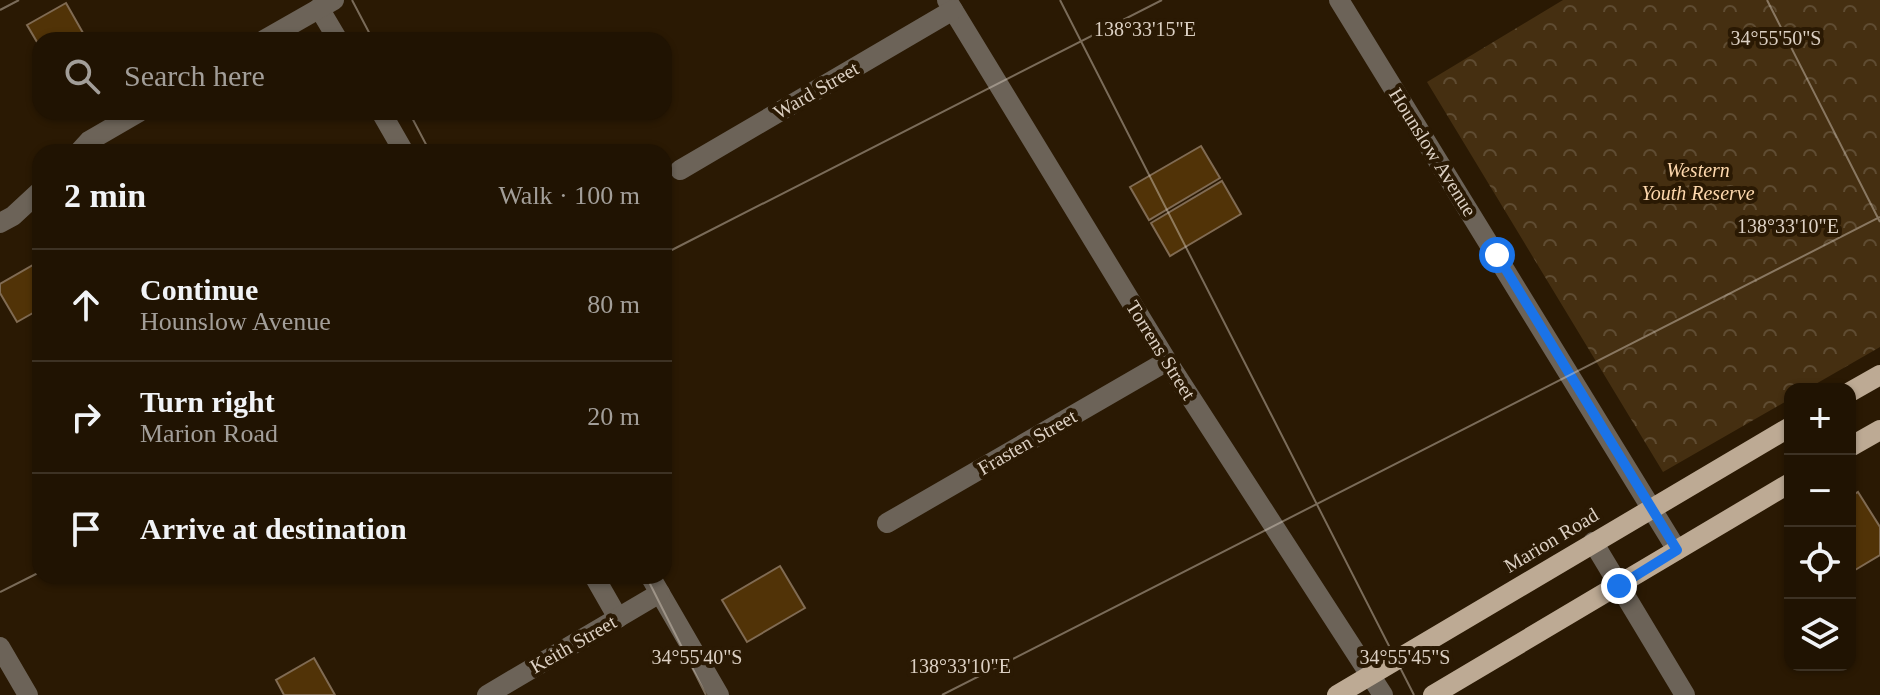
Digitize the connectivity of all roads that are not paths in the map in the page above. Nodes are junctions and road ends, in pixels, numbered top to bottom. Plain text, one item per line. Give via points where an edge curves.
1 (1339, 0) edge
2 (326, 4) edge
3 (950, 5) edge
4 (278, 32) edge
5 (335, 32) edge
6 (125, 120) edge
7 (386, 120) edge
8 (86, 144) edge
9 (399, 144) edge
10 (680, 170) dead end
11 (32, 198) edge
12 (0, 223) edge
13 (1167, 361) junction
14 (1880, 375) edge
15 (1856, 389) edge
16 (1784, 430) edge
17 (1880, 430) edge
18 (1856, 444) edge
19 (1784, 487) edge
20 (1652, 507) junction
21 (887, 523) dead end
22 (1593, 542) junction
23 (1677, 550) junction
24 (599, 584) edge
25 (655, 585) edge
26 (1619, 586) junction
27 (618, 618) junction
28 (0, 647) edge
29 (1370, 676) junction
30 (28, 695) edge
31 (487, 695) edge
32 (719, 695) edge
33 (1337, 695) edge
34 (1383, 695) edge
35 (1433, 695) edge
36 (1685, 695) edge

1 - 20 street, Hounslow Avenue
2 - 4 street
2 - 5 street
3 - 10 street, Ward Street
3 - 13 street, Torrens Street
6 - 8 street
7 - 9 street
11 - 12 street
13 - 21 street, Frasten Street
13 - 29 street, Torrens Street
14 - 15 main road
16 - 20 main road, Marion Road
17 - 18 main road
19 - 23 main road
20 - 22 main road, Marion Road
20 - 23 street, Hounslow Avenue
22 - 26 street
22 - 29 main road, Marion Road
23 - 26 main road
24 - 27 street
25 - 27 street, Keith Street
25 - 32 street
26 - 35 main road
26 - 36 street
27 - 31 street, Keith Street
28 - 30 street
29 - 33 main road, Marion Road
29 - 34 street, Torrens Street

